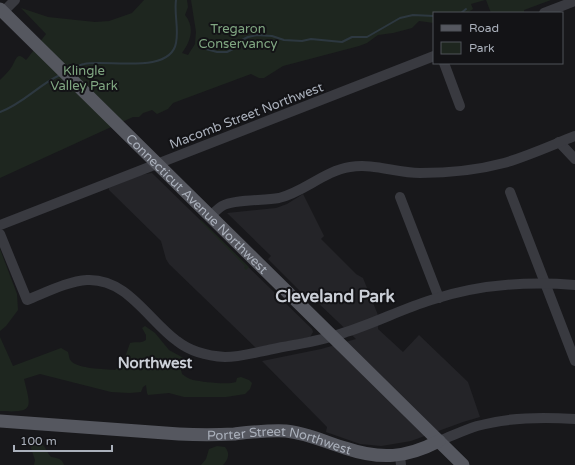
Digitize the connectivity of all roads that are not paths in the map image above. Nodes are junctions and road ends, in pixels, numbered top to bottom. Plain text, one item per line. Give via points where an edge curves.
1 (14, 0) edge
2 (575, 1) edge
3 (1, 10) edge
4 (547, 12) edge
5 (433, 56) edge
6 (444, 64) edge
7 (460, 106) dead end
8 (575, 136) edge
9 (559, 142) junction
10 (575, 159) edge
11 (157, 163) junction
12 (510, 192) dead end
13 (400, 197) dead end
14 (210, 216) junction
15 (0, 224) edge
16 (0, 234) edge
17 (546, 284) junction
18 (575, 285) edge
19 (439, 298) junction
20 (333, 337) junction
21 (575, 361) edge
22 (575, 419) edge
23 (0, 422) edge
24 (439, 441) junction
25 (400, 460) edge
26 (463, 465) edge

1 - 3 street
2 - 4 street
3 - 11 main road, Connecticut Avenue Northwest
5 - 11 street, Macomb Street Northwest
6 - 7 street
8 - 9 street
9 - 10 street
9 - 14 street via 504,163 476,169 420,173 373,166 346,167 287,196 226,204
11 - 14 main road, Connecticut Avenue Northwest
11 - 15 street, Macomb Street Northwest
12 - 17 street
13 - 19 street
14 - 20 main road, Connecticut Avenue Northwest
16 - 20 street via 27,300 78,281 106,282 126,293 182,345 202,354 216,356 239,356
17 - 18 street
17 - 19 street via 484,288
17 - 21 street
19 - 20 street
20 - 24 main road, Connecticut Avenue Northwest
22 - 24 street, Porter Street Northwest via 534,418 502,421 476,427
23 - 25 main road, Porter Street Northwest via 179,434 287,432 313,437 358,452
24 - 25 main road, Porter Street Northwest
24 - 26 main road, Connecticut Avenue Northwest

